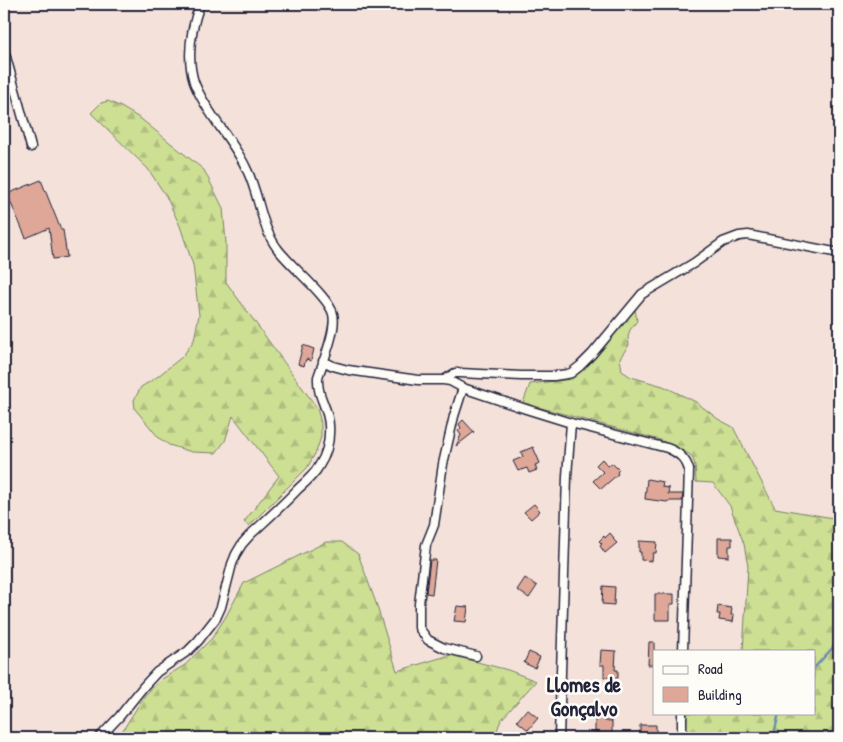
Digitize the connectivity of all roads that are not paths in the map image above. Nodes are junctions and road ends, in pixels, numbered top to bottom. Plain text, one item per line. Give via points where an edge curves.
1 (200, 4) edge
2 (4, 50) edge
3 (31, 147) dead end
4 (839, 253) edge
5 (323, 360) junction
6 (444, 380) junction
7 (464, 388) junction
8 (571, 423) junction
9 (683, 650) edge
10 (476, 656) dead end
11 (682, 714) edge
12 (99, 738) edge
13 (559, 738) edge
14 (682, 738) edge

1 - 5 street via 190,42 190,64 195,83 248,170 275,247 333,312 334,324
2 - 3 street
4 - 6 street via 739,236 723,242 642,294 592,354 571,373 521,376 460,372
5 - 6 street via 348,370 418,380
5 - 12 street via 318,390 328,413 329,438 320,466 242,544 232,564 219,612 198,641 157,672
6 - 7 street
7 - 8 street
7 - 10 street via 443,464 434,526 426,545 419,628 428,640 444,648
8 - 9 street via 674,450 687,464
8 - 13 street
11 - 14 street

